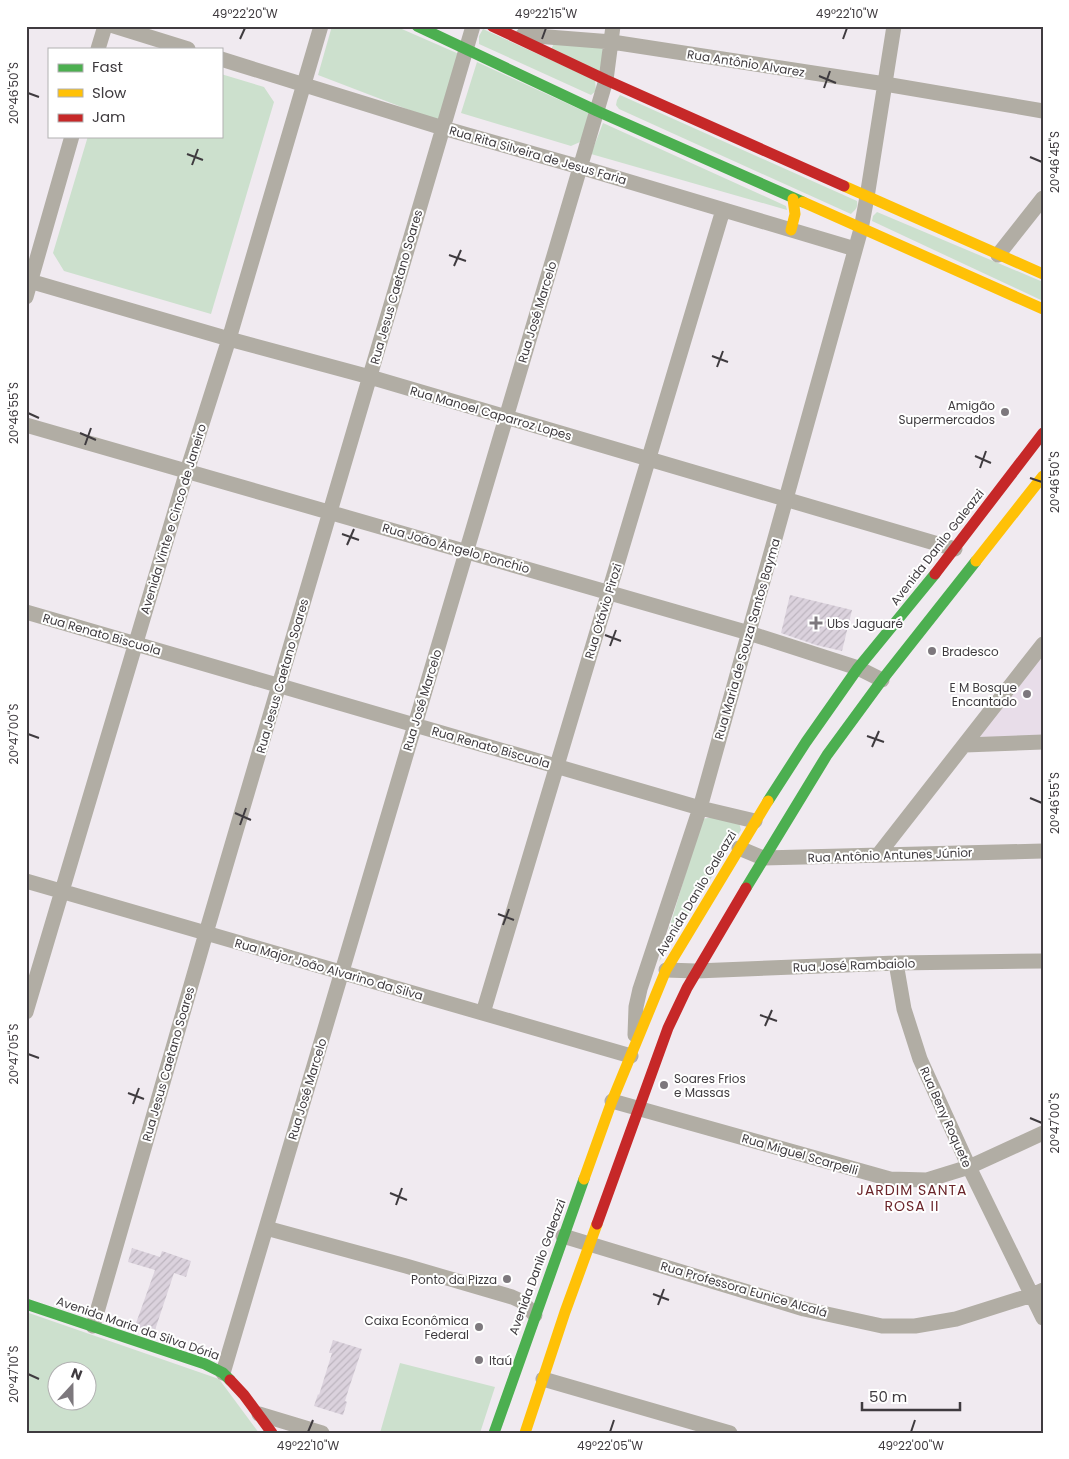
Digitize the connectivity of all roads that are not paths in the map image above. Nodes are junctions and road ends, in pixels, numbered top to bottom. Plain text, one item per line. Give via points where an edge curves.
1 (105, 26) edge
2 (114, 26) edge
3 (320, 26) edge
4 (417, 26) edge
5 (473, 26) edge
6 (492, 26) edge
7 (613, 26) edge
8 (894, 26) edge
9 (507, 33) junction
10 (612, 42) junction
11 (98, 48) edge
12 (185, 48) edge
13 (466, 49) junction
14 (222, 59) edge
15 (606, 80) junction
16 (304, 84) junction
17 (885, 84) junction
18 (597, 111) junction
19 (1043, 111) edge
20 (443, 128) junction
21 (71, 138) edge
22 (580, 167) junction
23 (793, 198) junction
24 (868, 198) junction
25 (1043, 198) edge
26 (723, 210) junction
27 (861, 229) junction
28 (791, 230) junction
29 (855, 250) junction
30 (998, 255) junction
31 (1043, 274) edge
32 (28, 281) edge
33 (26, 297) edge
34 (1043, 309) edge
35 (229, 339) junction
36 (370, 377) junction
37 (506, 417) junction
38 (26, 425) edge
39 (1041, 438) edge
40 (649, 459) junction
41 (187, 471) junction
42 (1043, 476) edge
43 (786, 499) junction
44 (330, 512) junction
45 (955, 549) junction
46 (466, 551) junction
47 (609, 592) junction
48 (26, 612) edge
49 (749, 633) junction
50 (136, 644) junction
51 (1043, 644) edge
52 (858, 668) junction
53 (882, 680) junction
54 (279, 686) junction
55 (414, 725) junction
56 (1043, 742) edge
57 (965, 745) junction
58 (557, 766) junction
59 (700, 808) junction
60 (755, 821) junction
61 (739, 848) junction
62 (1043, 851) edge
63 (878, 856) junction
64 (763, 858) junction
65 (26, 881) edge
66 (62, 892) junction
67 (206, 933) junction
68 (1043, 961) edge
69 (896, 963) junction
70 (666, 970) junction
71 (696, 971) junction
72 (342, 972) junction
73 (26, 1012) edge
74 (483, 1013) junction
75 (633, 1052) junction
76 (612, 1101) junction
77 (638, 1109) junction
78 (1043, 1133) edge
79 (969, 1168) junction
80 (266, 1228) junction
81 (563, 1236) junction
82 (590, 1244) junction
83 (1038, 1293) edge
84 (26, 1304) edge
85 (535, 1315) junction
86 (1043, 1318) edge
87 (92, 1326) junction
88 (222, 1373) junction
89 (543, 1379) junction
90 (258, 1414) junction
91 (272, 1433) edge
92 (322, 1433) edge
93 (494, 1433) edge
94 (525, 1433) edge
95 (730, 1433) edge

1 - 11 street
2 - 12 street
3 - 16 street, Avenida Vinte e Cinco de Janeiro
4 - 13 main road
5 - 13 street, Rua Jesus Caetano Soares
6 - 9 main road
7 - 10 street, Rua José Marcelo
8 - 17 street, Rua Maria de Souza Santos Bayma
9 - 10 street, Rua Antônio Alvarez
9 - 15 main road
10 - 15 street, Rua José Marcelo
10 - 17 street, Rua Antônio Alvarez
13 - 18 main road
13 - 20 street, Rua Jesus Caetano Soares
14 - 16 street, Rua Rita Silveira de Jesus Faria
15 - 18 street, Rua José Marcelo
15 - 24 main road
16 - 20 street, Rua Rita Silveira de Jesus Faria
16 - 35 street, Avenida Vinte e Cinco de Janeiro
17 - 19 street, Rua Antônio Alvarez
17 - 24 street, Rua Maria de Souza Santos Bayma
18 - 22 street, Rua José Marcelo
18 - 23 main road
20 - 22 street, Rua Rita Silveira de Jesus Faria
20 - 36 street, Rua Jesus Caetano Soares
21 - 32 street
22 - 26 street, Rua Rita Silveira de Jesus Faria
22 - 37 street, Rua José Marcelo
23 - 27 main road
23 - 28 main road via 795,210
24 - 27 street, Rua Maria de Souza Santos Bayma
24 - 30 main road
25 - 30 street
26 - 28 street, Rua Rita Silveira de Jesus Faria
26 - 40 street, Rua Otávio Pirozi
27 - 29 street, Rua Maria de Souza Santos Bayma
27 - 34 main road
28 - 29 street, Rua Rita Silveira de Jesus Faria
29 - 43 street, Rua Maria de Souza Santos Bayma
30 - 31 main road
32 - 33 street
32 - 35 street, Rua Manoel Caparroz Lopes
35 - 36 street, Rua Manoel Caparroz Lopes
35 - 41 street, Avenida Vinte e Cinco de Janeiro
36 - 37 street, Rua Manoel Caparroz Lopes
36 - 44 street, Rua Jesus Caetano Soares
37 - 40 street, Rua Manoel Caparroz Lopes
37 - 46 street, Rua José Marcelo
38 - 41 street, Rua João Ângelo Ponchio
39 - 45 main road, Avenida Danilo Galeazzi
40 - 43 street, Rua Manoel Caparroz Lopes
40 - 47 street, Rua Otávio Pirozi
41 - 44 street, Rua João Ângelo Ponchio
41 - 50 street, Avenida Vinte e Cinco de Janeiro
42 - 53 main road
43 - 45 street, Rua Manoel Caparroz Lopes
43 - 49 street, Rua Maria de Souza Santos Bayma
44 - 46 street, Rua João Ângelo Ponchio
44 - 54 street, Rua Jesus Caetano Soares
45 - 52 main road, Avenida Danilo Galeazzi
46 - 47 street, Rua João Ângelo Ponchio
46 - 55 street, Rua José Marcelo
47 - 49 street, Rua João Ângelo Ponchio
47 - 58 street, Rua Otávio Pirozi
48 - 50 street, Rua Renato Biscuola
49 - 52 street, Rua João Ângelo Ponchio
49 - 59 street, Rua Maria de Souza Santos Bayma
50 - 54 street, Rua Renato Biscuola
50 - 66 street, Avenida Vinte e Cinco de Janeiro
51 - 57 street
52 - 53 street, Rua João Ângelo Ponchio
52 - 60 main road, Avenida Danilo Galeazzi
53 - 64 main road via 827,755
54 - 55 street, Rua Renato Biscuola
54 - 67 street, Rua Jesus Caetano Soares
55 - 58 street, Rua Renato Biscuola
55 - 72 street, Rua José Marcelo
56 - 57 street
57 - 63 street
58 - 59 street, Rua Renato Biscuola
58 - 74 street, Rua Otávio Pirozi
59 - 60 street, Rua Renato Biscuola
59 - 75 street, Rua Maria de Souza Santos Bayma via 640,989
60 - 61 main road, Avenida Danilo Galeazzi
61 - 64 street, Rua Antônio Antunes Júnior
61 - 70 main road, Avenida Danilo Galeazzi
62 - 63 street, Rua Antônio Antunes Júnior
63 - 64 street, Rua Antônio Antunes Júnior
64 - 71 main road
65 - 66 street, Rua Major João Alvarino da Silva
66 - 67 street, Rua Major João Alvarino da Silva
66 - 73 street, Avenida Vinte e Cinco de Janeiro
67 - 72 street, Rua Major João Alvarino da Silva
67 - 87 street, Rua Jesus Caetano Soares
68 - 69 street, Rua José Rambaiolo
69 - 71 street, Rua José Rambaiolo
69 - 79 street, Rua Beny Roquete via 904,1009 920,1059
70 - 71 street, Rua José Rambaiolo
70 - 75 main road, Avenida Danilo Galeazzi
71 - 77 main road via 668,1028
72 - 74 street, Rua Major João Alvarino da Silva
72 - 80 street, Rua José Marcelo
74 - 75 street, Rua Major João Alvarino da Silva
75 - 76 main road, Avenida Danilo Galeazzi
76 - 77 street, Rua Miguel Scarpelli
76 - 81 main road, Avenida Danilo Galeazzi
77 - 79 street, Rua Miguel Scarpelli via 890,1179 926,1180
77 - 82 main road
78 - 79 street, Rua Miguel Scarpelli
79 - 83 street, Rua Beny Roquete
80 - 85 street via 512,1297
80 - 88 street, Rua José Marcelo
81 - 82 street, Rua Professora Eunice Alcalá
81 - 85 main road, Avenida Danilo Galeazzi
82 - 83 street, Rua Professora Eunice Alcalá via 804,1309 882,1326 915,1326 956,1319
82 - 89 main road
83 - 86 street, Rua Beny Roquete
84 - 87 main road, Avenida Maria da Silva Dória
85 - 93 main road, Avenida Danilo Galeazzi
87 - 88 main road, Avenida Maria da Silva Dória via 205,1364
88 - 90 main road, Avenida Maria da Silva Dória
89 - 94 main road
89 - 95 street
90 - 91 main road, Avenida Maria da Silva Dória
90 - 92 street

